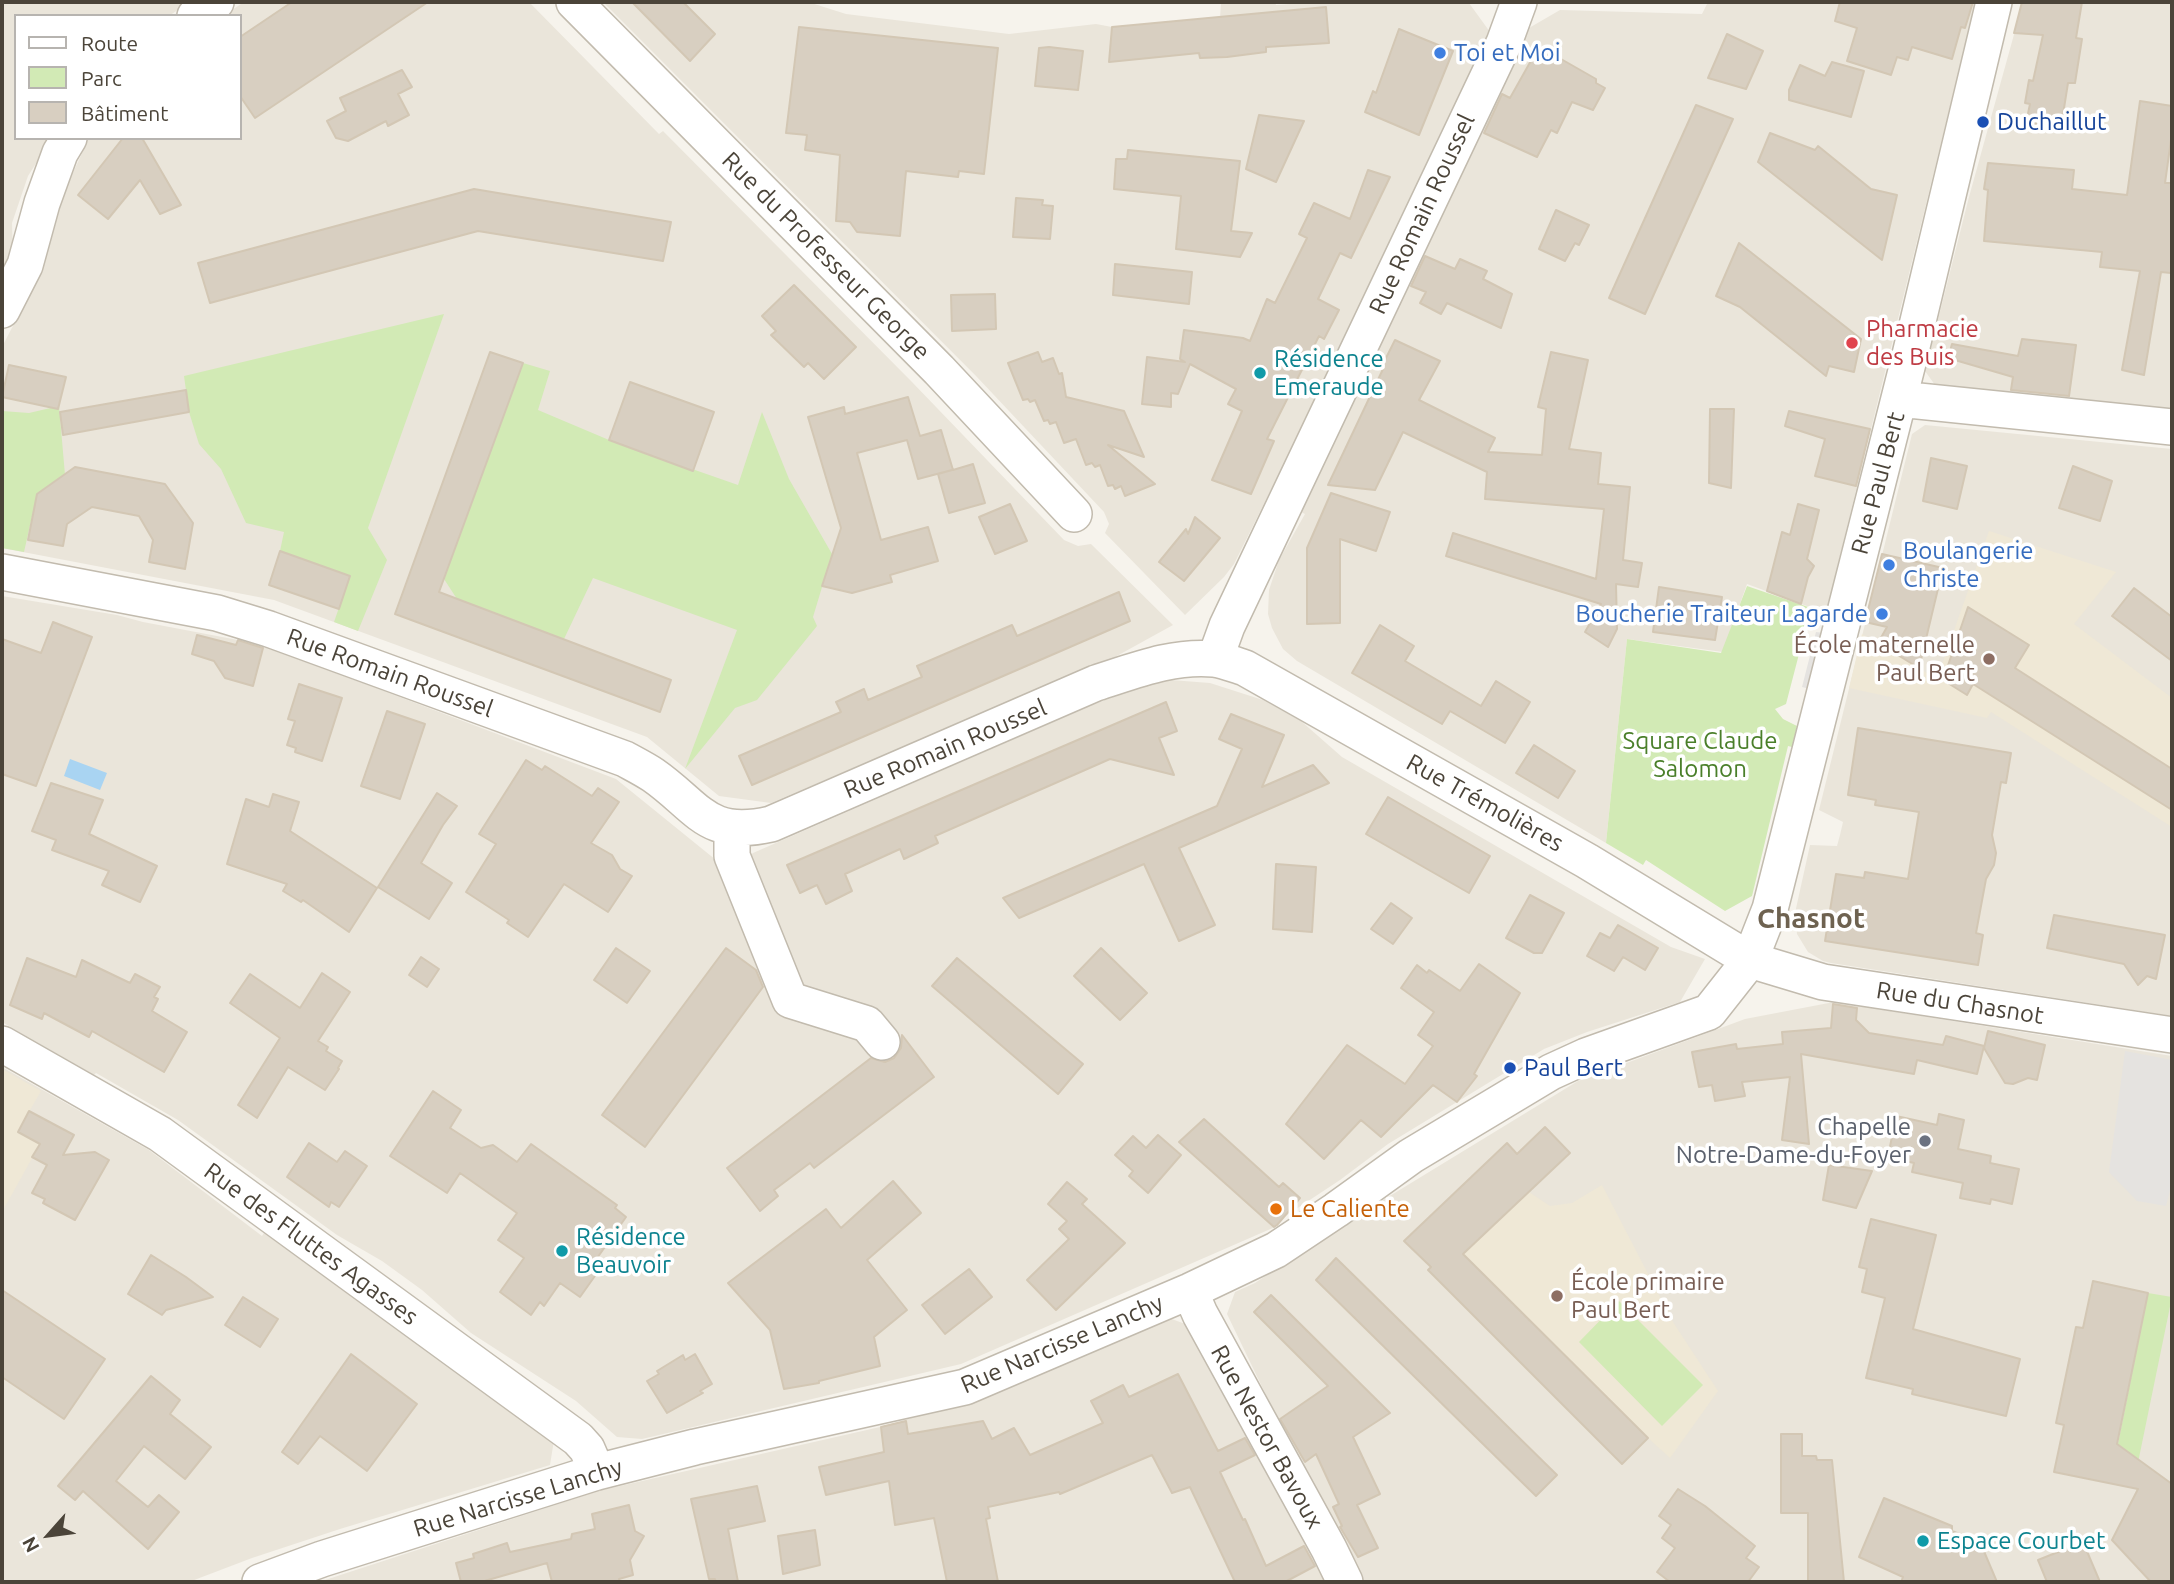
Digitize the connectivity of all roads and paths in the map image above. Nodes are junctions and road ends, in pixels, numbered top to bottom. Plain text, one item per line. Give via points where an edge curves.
1 (216, 2) edge
2 (575, 2) edge
3 (1519, 2) edge
4 (1994, 2) edge
5 (198, 14) edge
6 (68, 140) edge
7 (2, 310) edge
8 (1899, 399) junction
9 (2172, 428) edge
10 (1074, 514) dead end
11 (2, 572) edge
12 (1215, 659) junction
13 (732, 828) junction
14 (1749, 960) junction
15 (2172, 1035) edge
16 (882, 1042) dead end
17 (2, 1044) edge
18 (1190, 1291) junction
19 (597, 1472) junction
20 (260, 1582) edge
21 (1345, 1582) edge

1 - 5 street
2 - 10 street, Rue du Professeur George via 939,370
3 - 12 street, Rue Romain Roussel via 1504,43
4 - 8 street, Rue Paul Bert
6 - 7 street via 42,203 25,265
8 - 9 street
8 - 14 street, Rue Paul Bert via 1770,909
11 - 13 street, Rue Romain Roussel via 217,613 269,629 625,759 653,775 700,815
12 - 13 street, Rue Romain Roussel via 1148,666 1096,683 771,824
12 - 14 street, Rue Trémolières via 1245,668 1587,861
13 - 16 street via 732,856 790,1000 867,1024
14 - 15 street, Rue du Chasnot via 1823,982
14 - 18 street, Rue Narcisse Lanchy via 1709,1012 1551,1072 1411,1156 1276,1250
17 - 19 street, Rue des Fluttes Agasses via 160,1134 578,1439
18 - 19 street, Rue Narcisse Lanchy via 965,1387
18 - 21 street, Rue Nestor Bavoux
19 - 20 street, Rue Narcisse Lanchy

